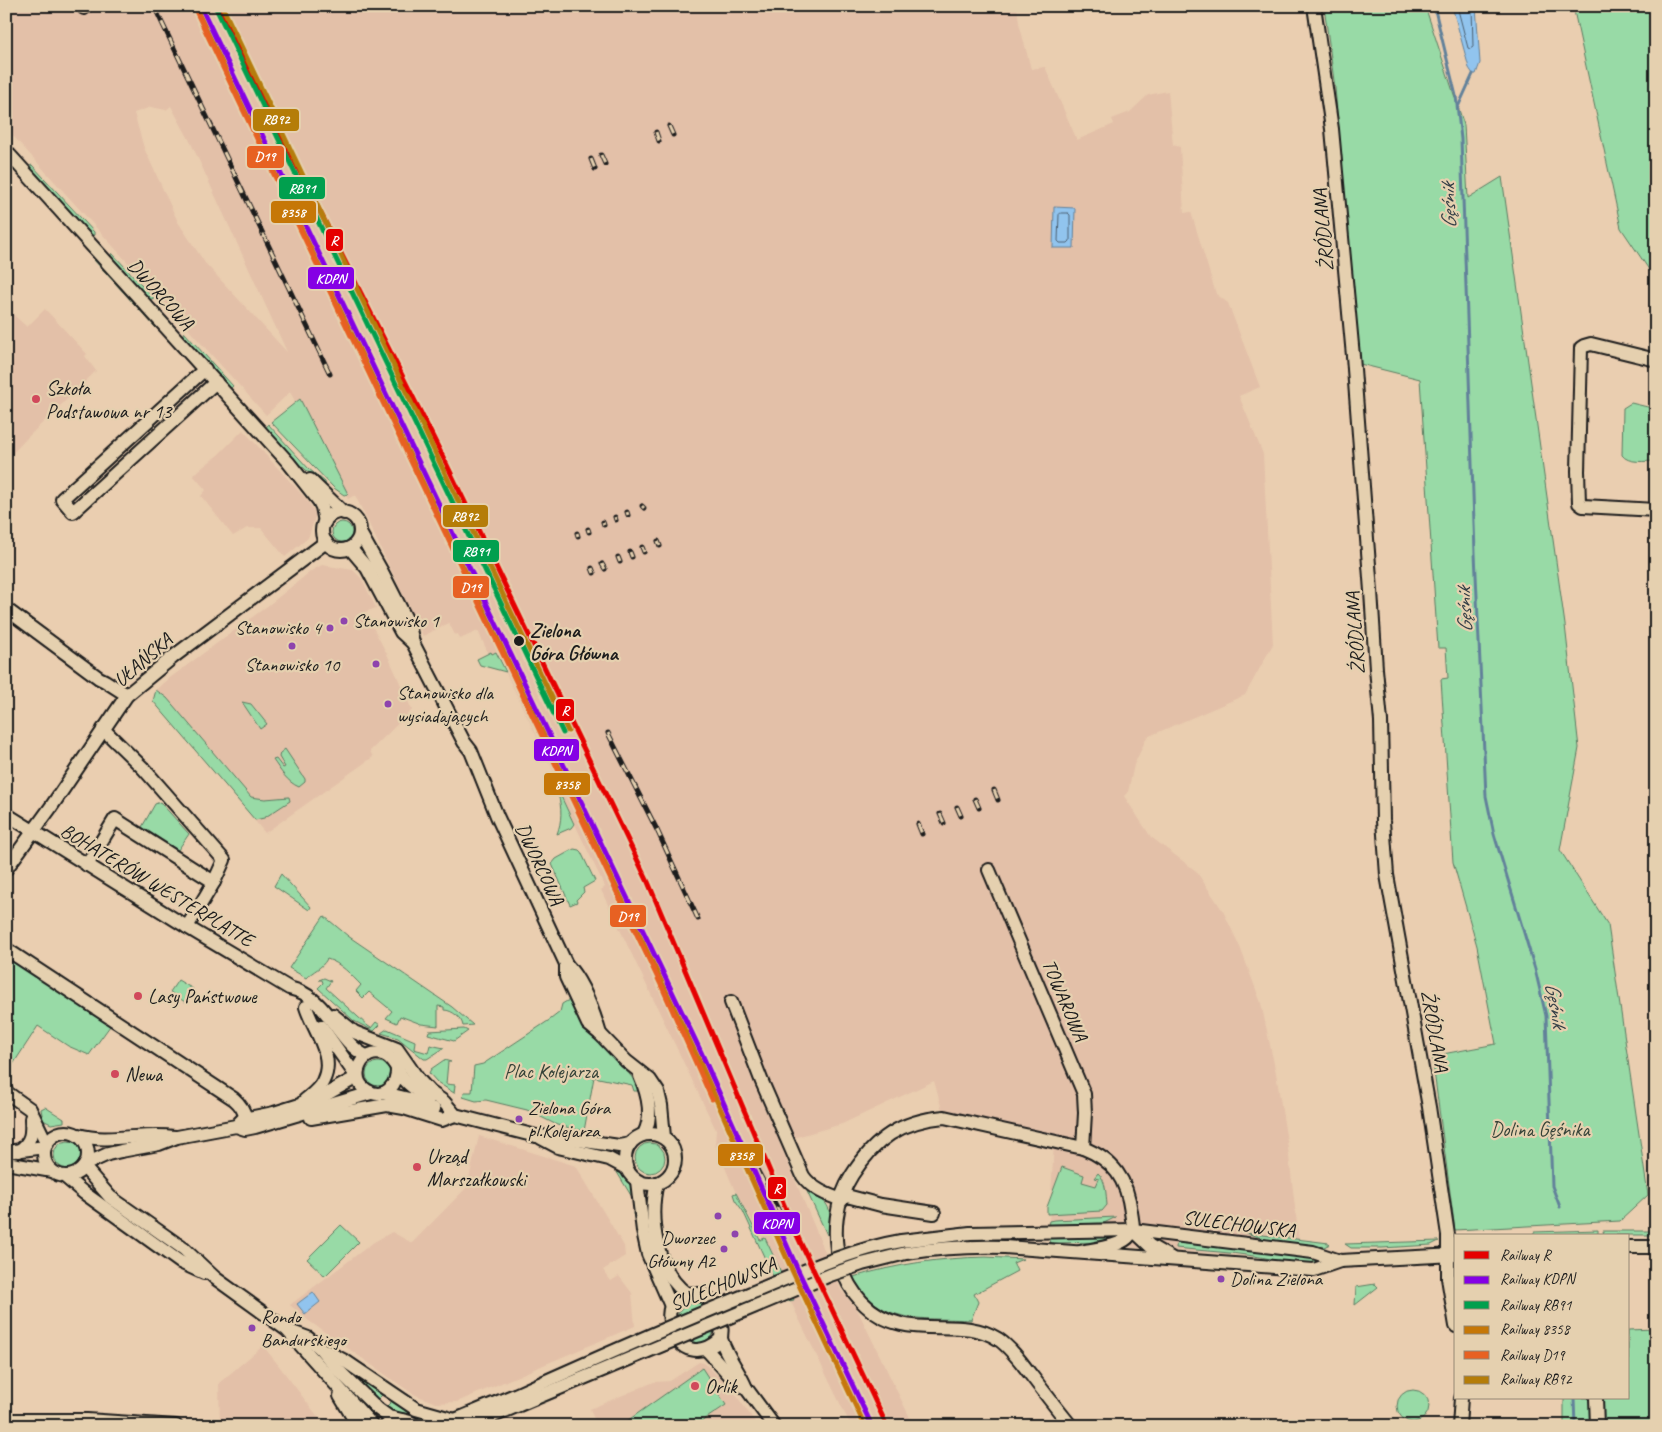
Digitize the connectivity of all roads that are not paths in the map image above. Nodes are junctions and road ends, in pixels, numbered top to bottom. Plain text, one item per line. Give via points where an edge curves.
1 (1314, 6) edge
2 (7, 153) edge
3 (1656, 360) edge
4 (205, 369) junction
5 (216, 382) junction
6 (288, 462) junction
7 (1656, 510) edge
8 (344, 512) junction
9 (325, 522) junction
10 (360, 533) junction
11 (326, 542) junction
12 (350, 548) junction
13 (6, 609) edge
14 (413, 643) junction
15 (127, 695) junction
16 (103, 729) junction
17 (6, 814) edge
18 (33, 832) junction
19 (87, 865) junction
20 (6, 869) edge
21 (989, 870) dead end
22 (214, 882) junction
23 (187, 927) junction
24 (6, 949) edge
25 (289, 988) junction
26 (731, 1002) dead end
27 (306, 1007) junction
28 (322, 1009) junction
29 (366, 1056) junction
30 (397, 1068) junction
31 (638, 1071) junction
32 (357, 1077) junction
33 (6, 1092) edge
34 (377, 1093) junction
35 (298, 1106) junction
36 (32, 1113) junction
37 (452, 1114) junction
38 (285, 1119) junction
39 (241, 1122) junction
40 (644, 1134) junction
41 (77, 1135) junction
42 (536, 1136) junction
43 (177, 1137) junction
44 (664, 1137) junction
45 (630, 1144) junction
46 (46, 1145) junction
47 (1083, 1148) junction
48 (13, 1151) edge
49 (6, 1163) edge
50 (85, 1166) junction
51 (626, 1168) junction
52 (52, 1171) junction
53 (64, 1176) junction
54 (637, 1181) junction
55 (657, 1183) junction
56 (842, 1198) junction
57 (934, 1213) dead end
58 (1133, 1230) junction
59 (904, 1247) junction
60 (1630, 1247) edge
61 (1656, 1247) edge
62 (1080, 1252) junction
63 (1452, 1255) edge
64 (1173, 1260) junction
65 (1340, 1261) junction
66 (216, 1278) junction
67 (687, 1294) junction
68 (671, 1306) junction
69 (1454, 1314) edge
70 (287, 1330) junction
71 (721, 1339) junction
72 (320, 1348) junction
73 (706, 1350) junction
74 (336, 1384) junction
75 (746, 1388) junction
76 (517, 1400) junction
77 (1461, 1400) edge
78 (1596, 1400) edge
79 (6, 1420) edge
80 (454, 1420) junction
81 (414, 1424) edge
82 (176, 1426) edge
83 (358, 1426) edge
84 (373, 1426) edge
85 (386, 1426) edge
86 (430, 1426) edge
87 (470, 1426) edge
88 (774, 1426) edge
89 (1071, 1426) edge
90 (1459, 1426) edge
91 (1597, 1426) edge

1 - 63 street, ŹRÓDLANA via 1333,138 1353,356 1381,721 1387,875
2 - 4 street, DWORCOWA
3 - 7 street via 1591,344 1581,348 1578,489 1579,503 1588,507
4 - 5 street, DWORCOWA
4 - 5 street via 62,499 73,512
5 - 6 street, DWORCOWA
6 - 8 street, DWORCOWA
6 - 9 street, DWORCOWA via 319,501
8 - 9 street via 333,514
8 - 10 street via 358,521
9 - 11 street via 323,534
10 - 12 street
10 - 14 street, DWORCOWA via 409,625
11 - 12 street via 337,550
11 - 15 street, UŁAŃSKA
12 - 14 street, DWORCOWA via 367,568 401,632
13 - 15 street via 98,678
14 - 31 street, DWORCOWA via 480,770 496,816 566,964 566,977 588,1024
15 - 16 street, UŁAŃSKA
16 - 18 street, UŁAŃSKA
16 - 22 street via 143,768 224,860
17 - 18 street, BOHATERÓW WESTERPLATTE
18 - 19 street, BOHATERÓW WESTERPLATTE
18 - 20 street, UŁAŃSKA
19 - 22 street via 114,820
19 - 23 street, BOHATERÓW WESTERPLATTE
21 - 47 street, TOWAROWA via 1084,1094
22 - 23 street
23 - 25 street, BOHATERÓW WESTERPLATTE
24 - 39 street via 240,1104 244,1111
25 - 27 street, BOHATERÓW WESTERPLATTE
25 - 28 street, BOHATERÓW WESTERPLATTE via 304,993
26 - 56 street via 806,1182 817,1190
27 - 32 street, BOHATERÓW WESTERPLATTE
27 - 35 street via 326,1054 326,1074 319,1088
28 - 29 street, BOHATERÓW WESTERPLATTE via 347,1041
28 - 37 street via 354,1032 397,1049 421,1083 444,1102
29 - 30 street via 384,1054
29 - 32 street
30 - 34 street via 393,1086
30 - 37 street via 402,1078
31 - 40 street, DWORCOWA via 649,1104
31 - 44 street, DWORCOWA via 658,1092
32 - 34 street via 362,1087
32 - 35 street via 325,1096
33 - 36 street
34 - 37 street via 409,1098
34 - 38 street
35 - 39 street
36 - 46 street
36 - 48 street via 30,1139 27,1145
37 - 38 street via 442,1120 387,1105 291,1122
37 - 42 street
38 - 39 street via 245,1128
39 - 43 street
40 - 44 street
40 - 45 street
41 - 43 street via 105,1140 159,1135
41 - 46 street via 64,1132 51,1138
41 - 50 street via 88,1151
42 - 45 street via 619,1146
42 - 51 street via 558,1146 609,1159
43 - 50 street via 108,1154
44 - 55 street via 675,1151 675,1163 669,1176
45 - 51 street via 625,1155
46 - 48 street
46 - 52 street via 45,1160
47 - 56 street via 944,1118 928,1119 891,1133 873,1147 850,1179
47 - 58 street via 1101,1156 1119,1174 1130,1201
49 - 52 street
50 - 53 street via 79,1173
50 - 66 street via 110,1197 184,1249
51 - 54 street
52 - 53 street
53 - 66 street via 180,1262
54 - 55 street
54 - 68 street via 646,1246
55 - 67 street via 653,1211 658,1243 668,1275
56 - 57 street
56 - 89 street via 836,1227 837,1254 844,1276 860,1299 884,1318 901,1324 965,1328 997,1338 1008,1347
58 - 59 street, SULECHOWSKA via 970,1233
58 - 62 street, SULECHOWSKA via 1122,1242
58 - 64 street, SULECHOWSKA via 1150,1246
58 - 65 street, SULECHOWSKA via 1312,1252
59 - 62 street, SULECHOWSKA via 974,1246
59 - 76 street, SULECHOWSKA, bridge via 857,1252 822,1264 659,1330
60 - 61 street
62 - 64 street, SULECHOWSKA
63 - 65 street, SULECHOWSKA
63 - 69 street, ŹRÓDLANA via 1449,1285
64 - 65 street, SULECHOWSKA via 1314,1270
66 - 70 street
67 - 68 street
67 - 71 street via 699,1295 714,1304 721,1318
68 - 73 street via 670,1322 677,1340 685,1347
70 - 72 street via 308,1338
70 - 74 street
71 - 73 street
71 - 75 street
72 - 80 street via 416,1409
72 - 81 street via 337,1369 389,1417
73 - 75 street via 735,1381
74 - 83 street
74 - 84 street
75 - 88 street
76 - 80 street, SULECHOWSKA
76 - 87 street, SULECHOWSKA
77 - 90 street
78 - 91 street
79 - 82 street via 87,1420
80 - 86 street, SULECHOWSKA
81 - 85 street via 393,1421

